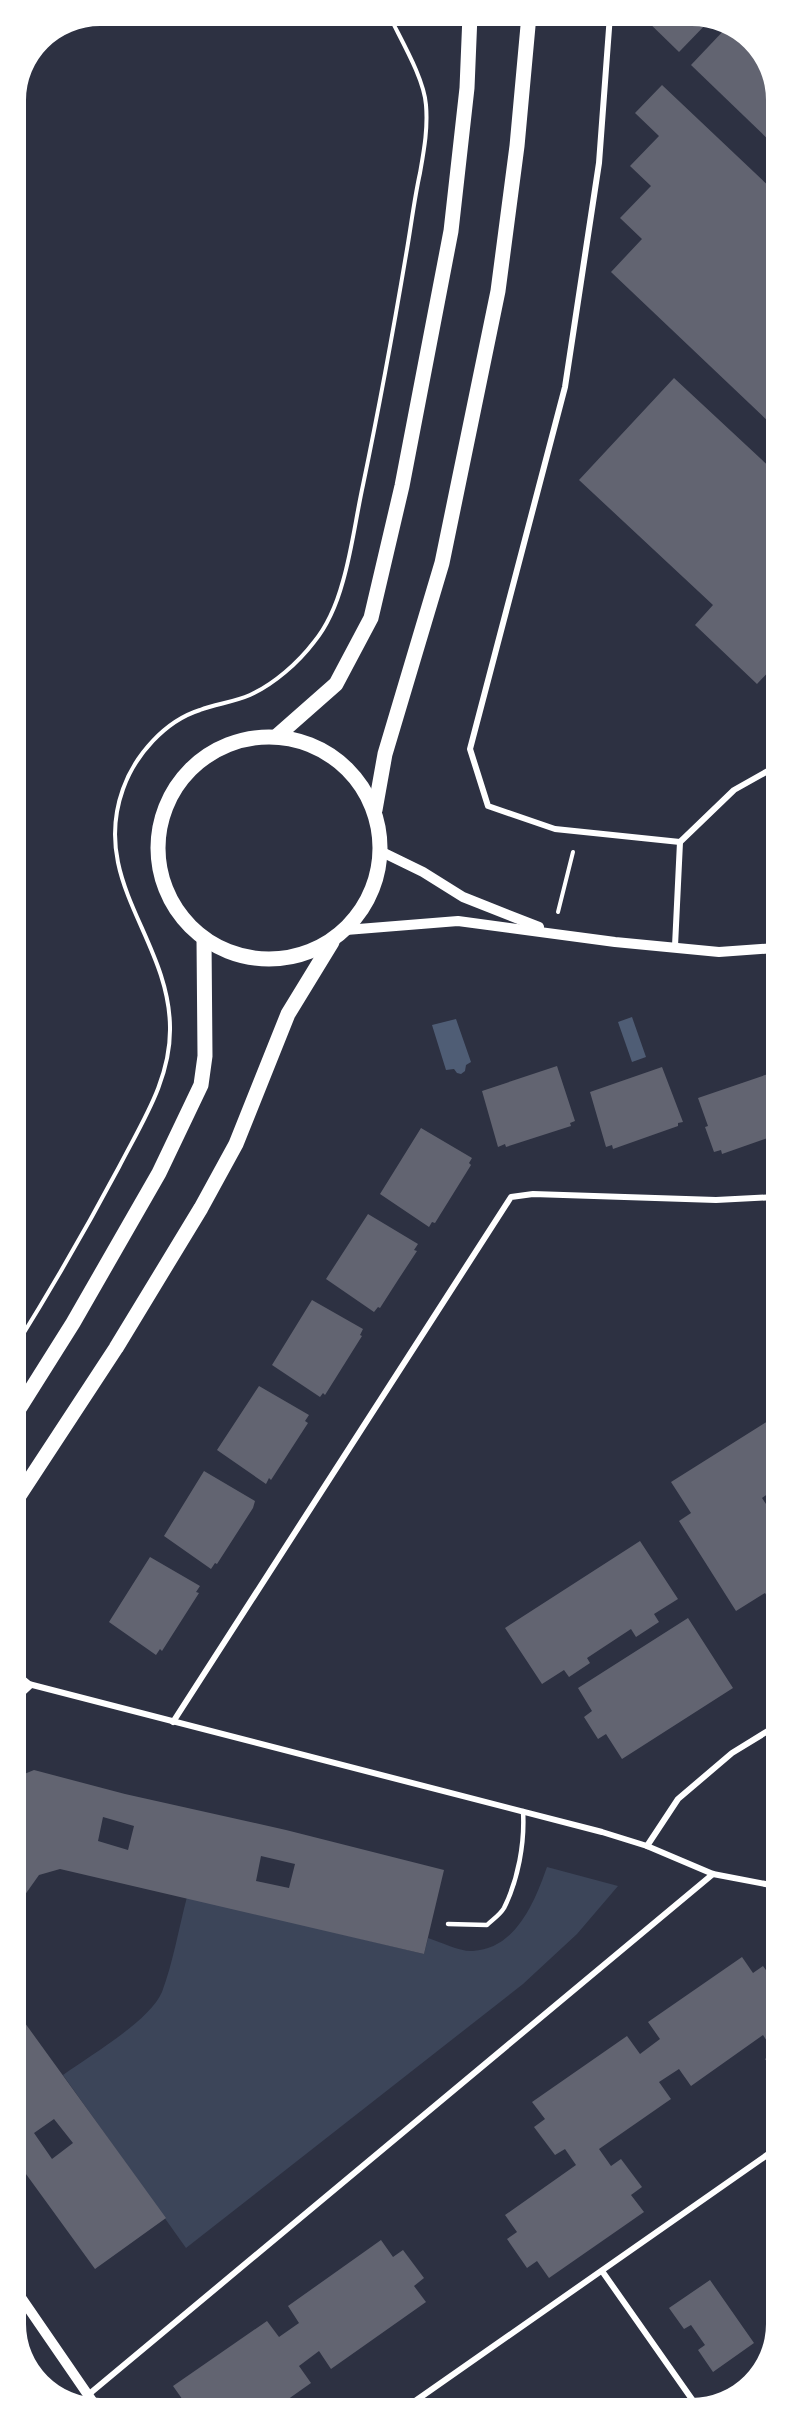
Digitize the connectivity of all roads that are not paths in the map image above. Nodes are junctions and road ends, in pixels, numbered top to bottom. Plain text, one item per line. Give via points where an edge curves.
1 (470, 26) edge
2 (528, 26) edge
3 (609, 26) edge
4 (277, 736) junction
5 (766, 772) edge
6 (375, 810) junction
7 (680, 842) junction
8 (382, 852) junction
9 (346, 930) junction
10 (553, 933) junction
11 (204, 939) junction
12 (333, 941) junction
13 (675, 946) junction
14 (766, 949) edge
15 (766, 1198) edge
16 (26, 1398) edge
17 (26, 1485) edge
18 (26, 1681) edge
19 (26, 1684) edge
20 (31, 1685) junction
21 (26, 1690) edge
22 (173, 1722) junction
23 (766, 1732) edge
24 (523, 1811) junction
25 (647, 1846) junction
26 (713, 1874) junction
27 (766, 1884) edge
28 (448, 1924) dead end
29 (766, 2156) edge
30 (602, 2271) junction
31 (26, 2305) edge
32 (88, 2395) joint
33 (420, 2398) edge
34 (691, 2398) edge

1 - 4 main road via 467,88 451,231 402,486 371,618 336,684
2 - 6 main road via 498,291 442,563 385,754
3 - 7 street via 599,163 565,387 470,749 488,806 555,829
4 - 6 main road via 309,743 337,759 360,781
4 - 11 main road via 242,739 208,753 182,777 164,809 157,844 162,880 178,913
5 - 7 street via 734,790
6 - 8 main road
7 - 13 street
8 - 9 main road via 371,895
8 - 10 street via 463,897
9 - 10 street via 458,921
9 - 12 main road
10 - 13 street
11 - 12 main road via 234,954 268,960 302,956
11 - 16 main road via 205,1056 201,1085 159,1173
12 - 17 main road via 288,1014 236,1144 201,1208
13 - 14 street via 719,952
15 - 22 street via 716,1200 533,1194 511,1197
18 - 20 street
19 - 20 street
20 - 21 street
20 - 22 street
22 - 24 street
23 - 25 street via 732,1753 678,1799
24 - 25 street
24 - 28 lane via 518,1869 503,1910 487,1925
25 - 26 street
26 - 27 street
26 - 32 street
29 - 30 street
30 - 33 street
30 - 34 street
31 - 32 street

